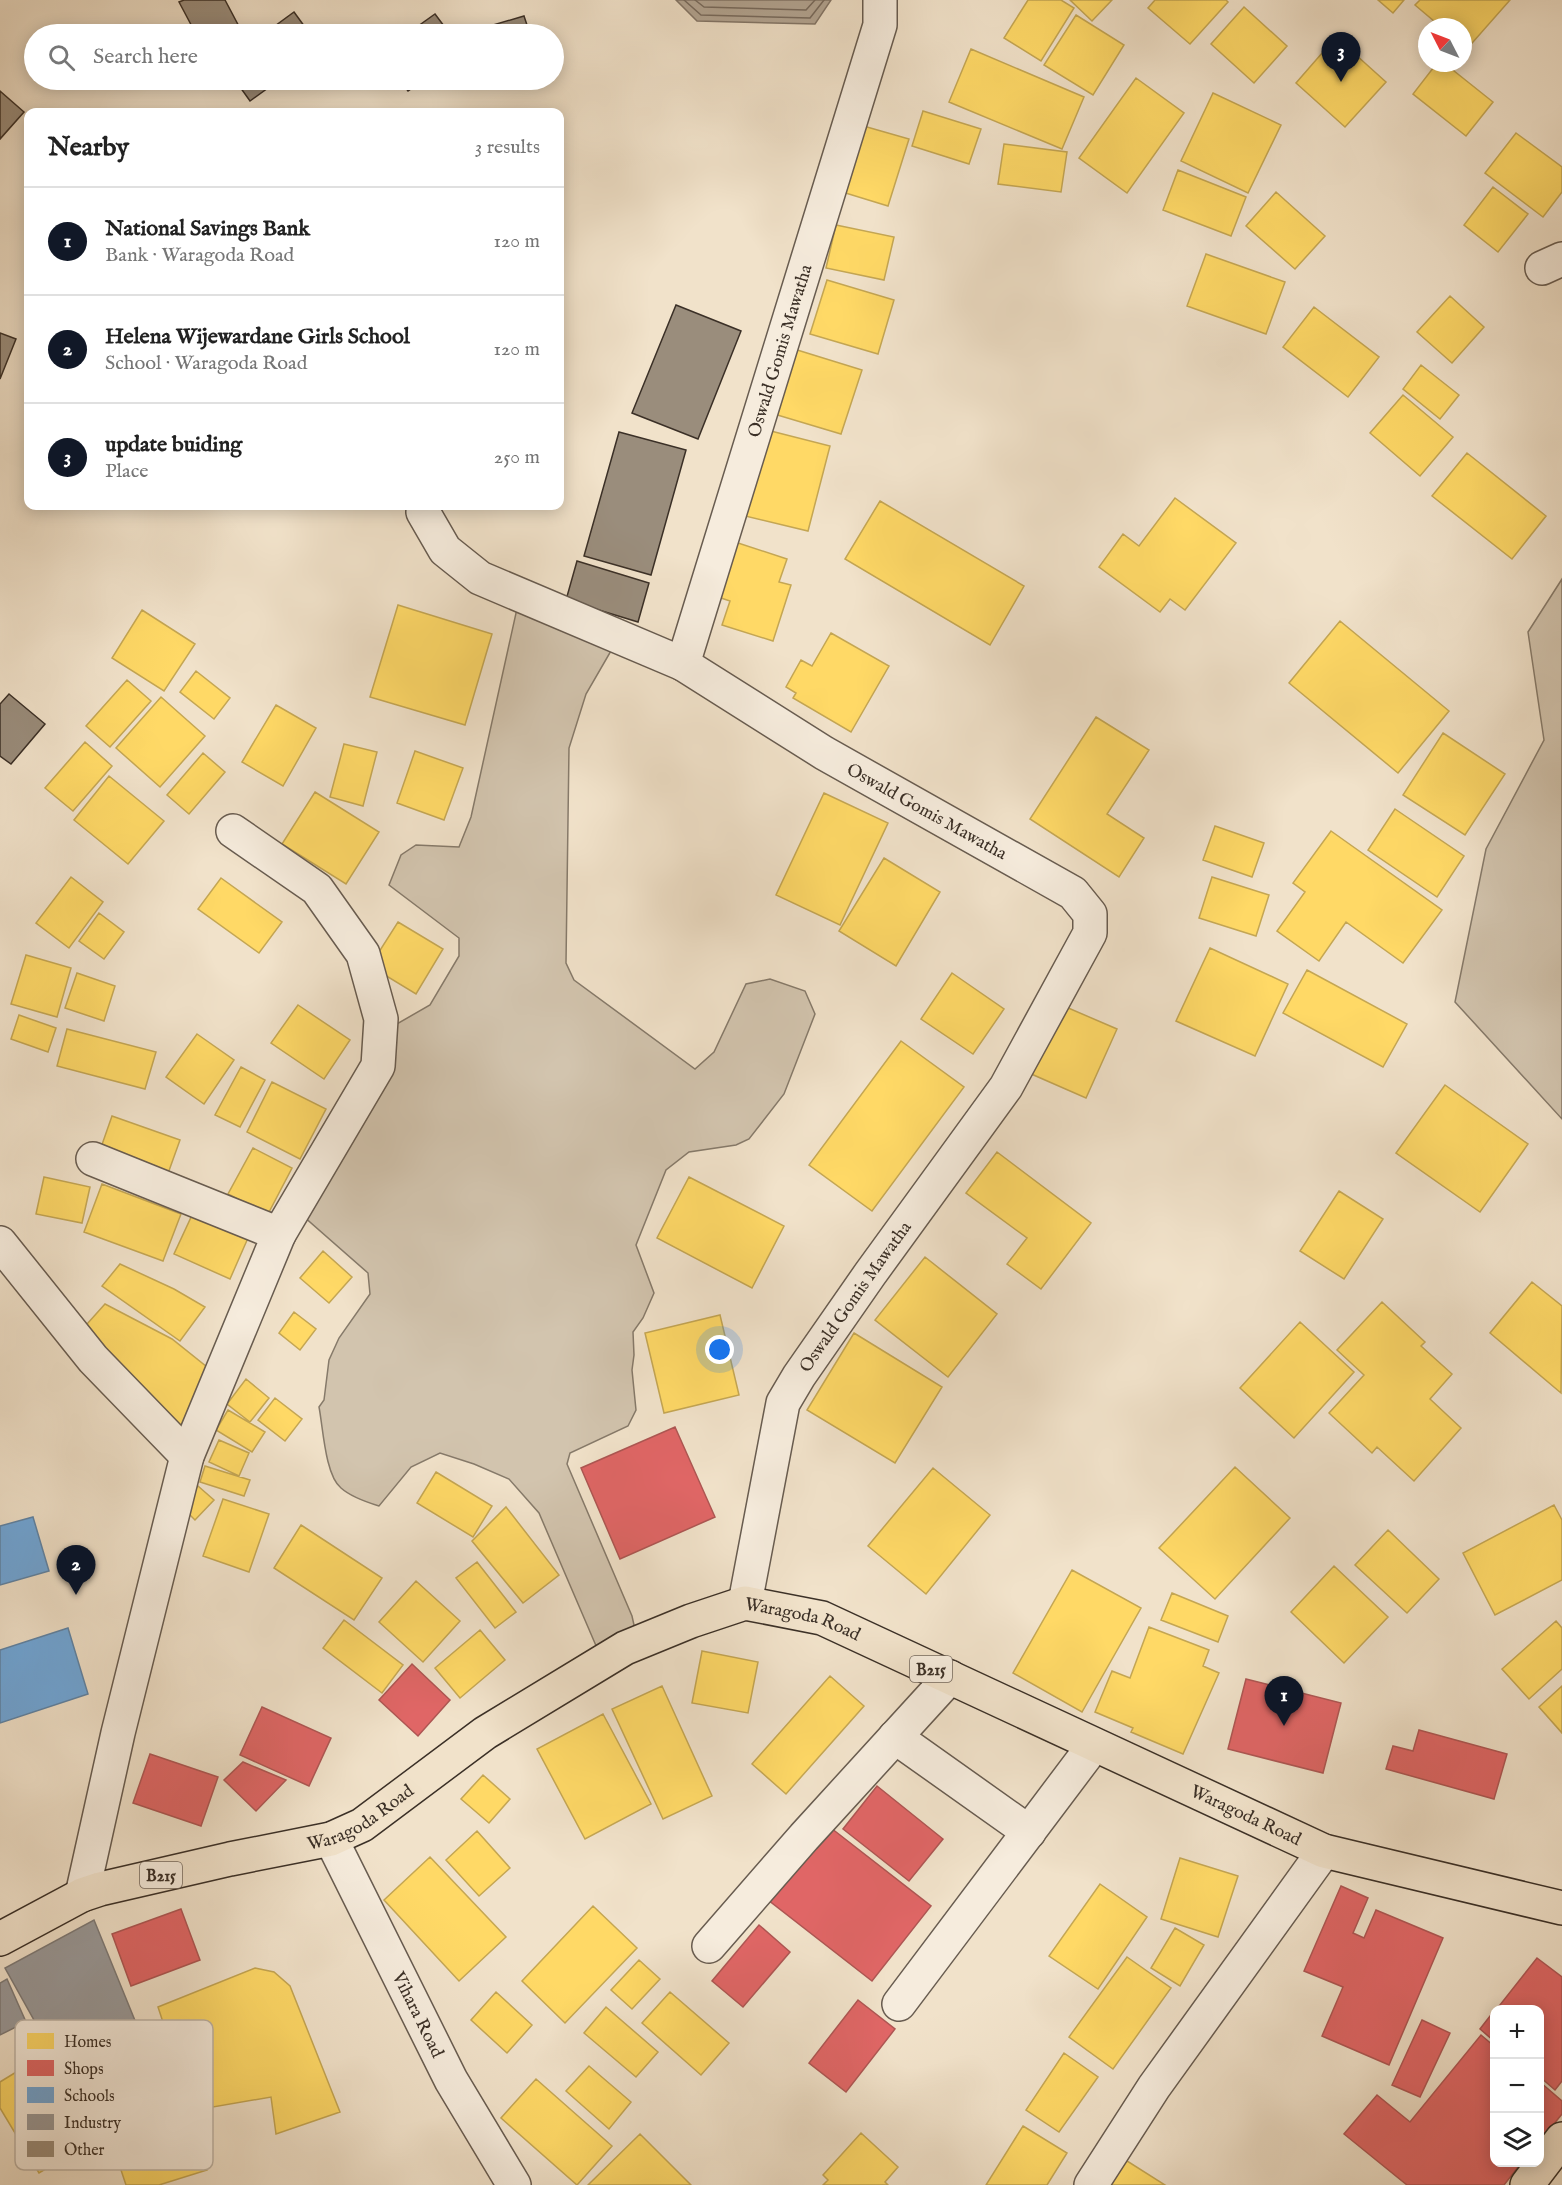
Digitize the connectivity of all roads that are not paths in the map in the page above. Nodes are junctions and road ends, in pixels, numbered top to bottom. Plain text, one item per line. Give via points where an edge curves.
1 (902, 0) edge
2 (880, 13) edge
3 (423, 512) dead end
4 (683, 664) junction
5 (232, 831) dead end
6 (93, 1159) dead end
7 (279, 1234) junction
8 (0, 1243) edge
9 (187, 1456) junction
10 (745, 1603) junction
11 (950, 1677) junction
12 (895, 1737) junction
13 (1094, 1745) junction
14 (1029, 1832) junction
15 (331, 1839) junction
16 (1324, 1851) junction
17 (81, 1895) junction
18 (1562, 1908) edge
19 (0, 1939) edge
20 (709, 1946) dead end
21 (899, 2004) dead end
22 (1562, 2139) edge
23 (514, 2185) edge
24 (1091, 2185) edge
25 (1527, 2185) edge

1 - 2 street
2 - 4 street, Oswald Gomis Mawatha
3 - 4 street via 445,550 480,579
4 - 10 street, Oswald Gomis Mawatha via 824,753 1073,893 1090,914 1090,933 1006,1087 870,1274 783,1403
5 - 7 street via 317,889 363,954 381,1019 378,1066
6 - 7 street
7 - 9 street
8 - 9 street via 93,1359
9 - 17 street
10 - 11 main road, Waragoda Road / B215 via 822,1618
10 - 15 main road, Waragoda Road / B215 via 625,1648 485,1733 363,1825
11 - 12 street
11 - 13 main road, Waragoda Road / B215
12 - 14 street
12 - 20 street
13 - 14 street
13 - 16 main road, Waragoda Road / B215
14 - 21 street
15 - 17 main road, Waragoda Road / B215
15 - 23 street, Vihara Road via 451,2080
16 - 18 main road, Waragoda Road / B215
16 - 24 street via 1154,2087
17 - 19 main road, Waragoda Road / B215
22 - 25 main road

